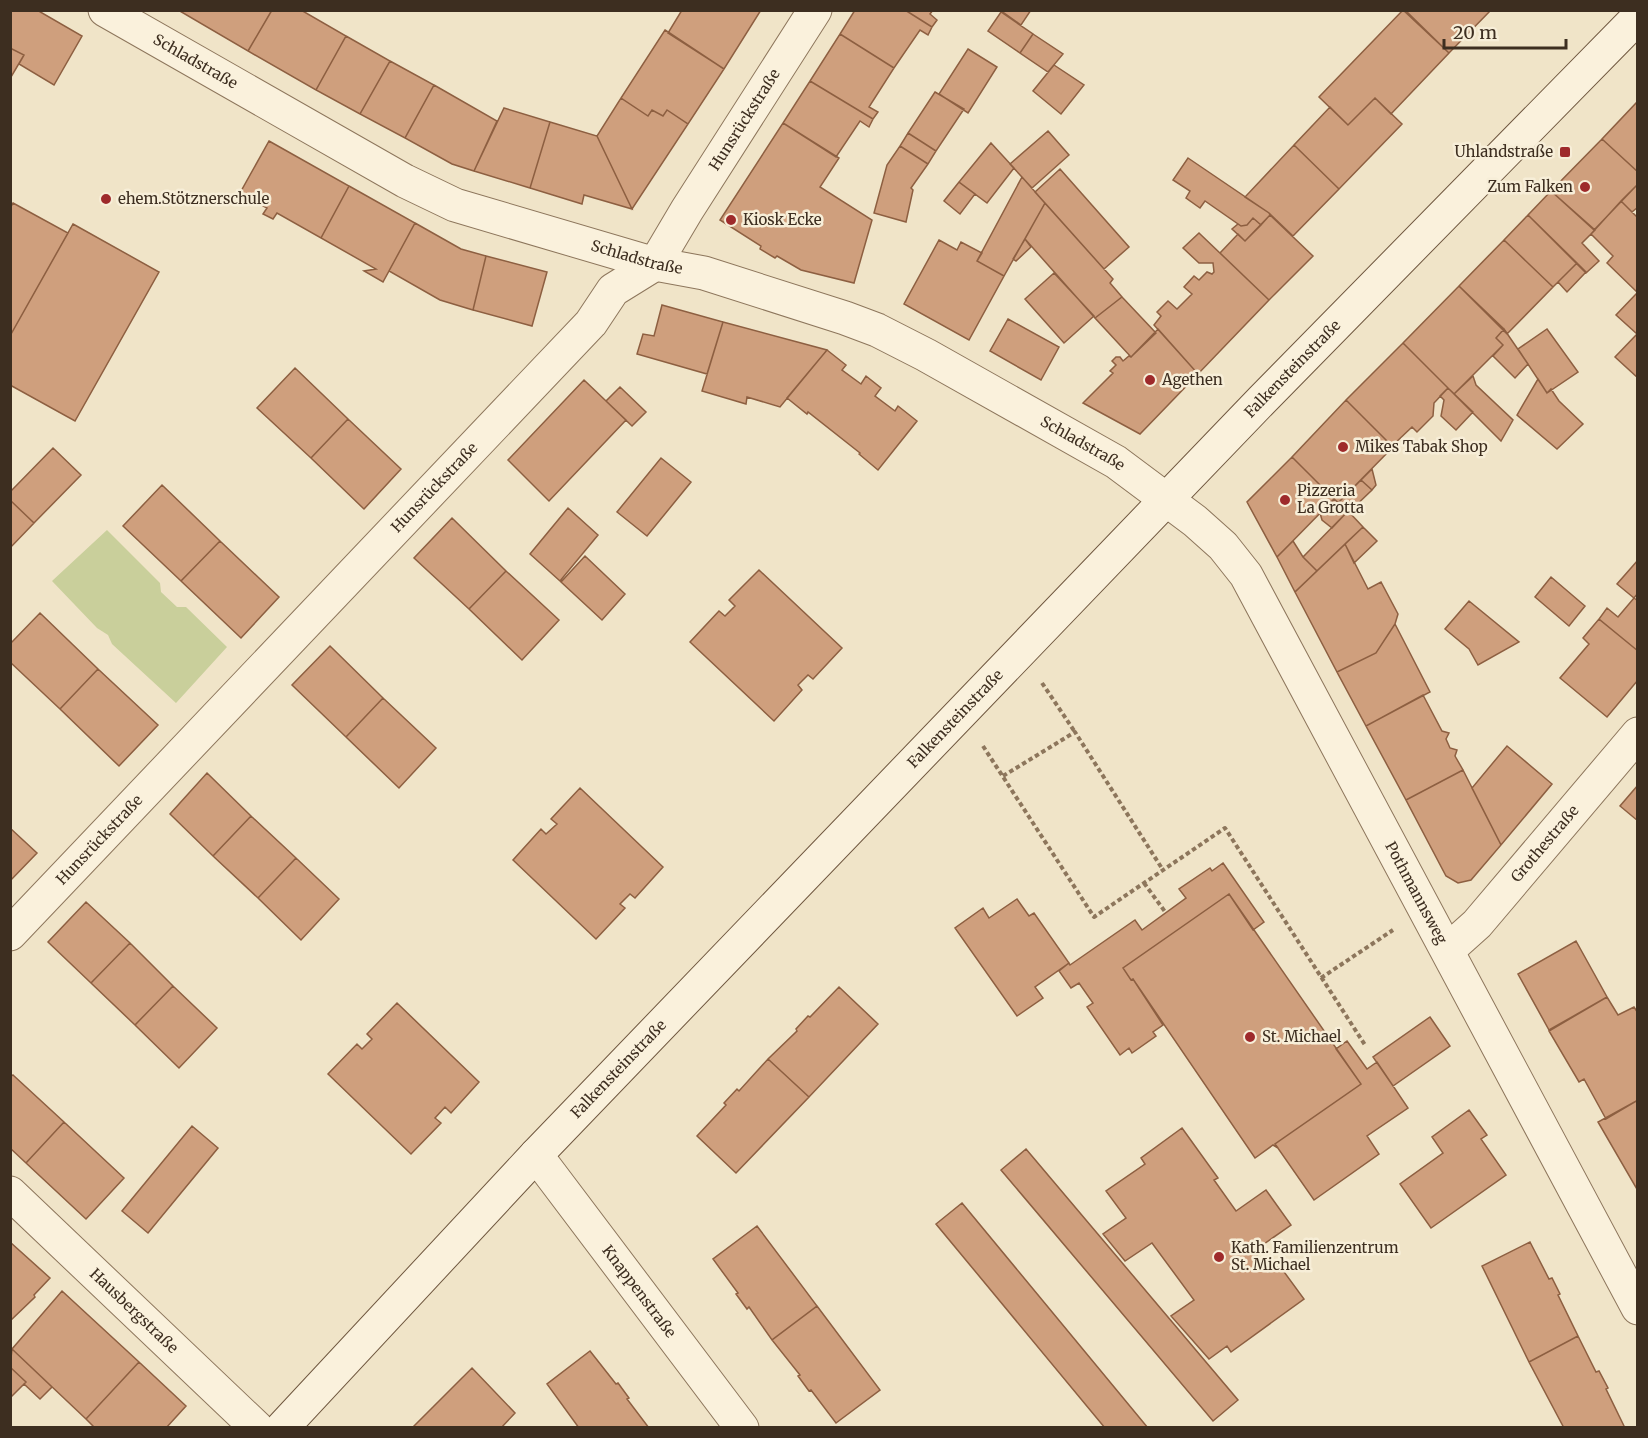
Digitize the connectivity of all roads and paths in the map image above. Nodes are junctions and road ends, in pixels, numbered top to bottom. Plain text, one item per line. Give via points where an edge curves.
1 (105, 10) edge
2 (815, 10) edge
3 (1636, 22) edge
4 (655, 264) junction
5 (1167, 499) junction
6 (1021, 652) junction
7 (1075, 732) junction
8 (1638, 734) edge
9 (1163, 870) junction
10 (1144, 883) junction
11 (1424, 909) junction
12 (1166, 913) dead end
13 (10, 934) edge
14 (1448, 950) junction
15 (1321, 978) junction
16 (1365, 1045) dead end
17 (536, 1155) junction
18 (10, 1193) edge
19 (1638, 1308) edge
20 (257, 1428) edge
21 (282, 1428) edge
22 (742, 1428) edge

1 - 4 street, Schladstraße via 430,194 455,205
2 - 4 street, Hunsrückstraße
3 - 5 street, Falkensteinstraße
4 - 5 street, Schladstraße via 704,273 877,330 1097,450
4 - 13 street, Hunsrückstraße via 613,290 591,323
5 - 6 street, Falkensteinstraße
5 - 11 street, Pothmannsweg via 1222,546 1246,574
6 - 7 path
6 - 17 street, Falkensteinstraße
7 - 9 path
7 - 10 path via 1003,776 1094,917
8 - 14 street, Grothestraße via 1478,924
9 - 10 path
9 - 15 path via 1225,828
10 - 12 path
11 - 14 street, Pothmannsweg
11 - 15 path
14 - 19 street, Pothmannsweg
15 - 16 path
17 - 21 street, Falkensteinstraße
17 - 22 street, Knappenstraße
18 - 20 street, Hausbergstraße

